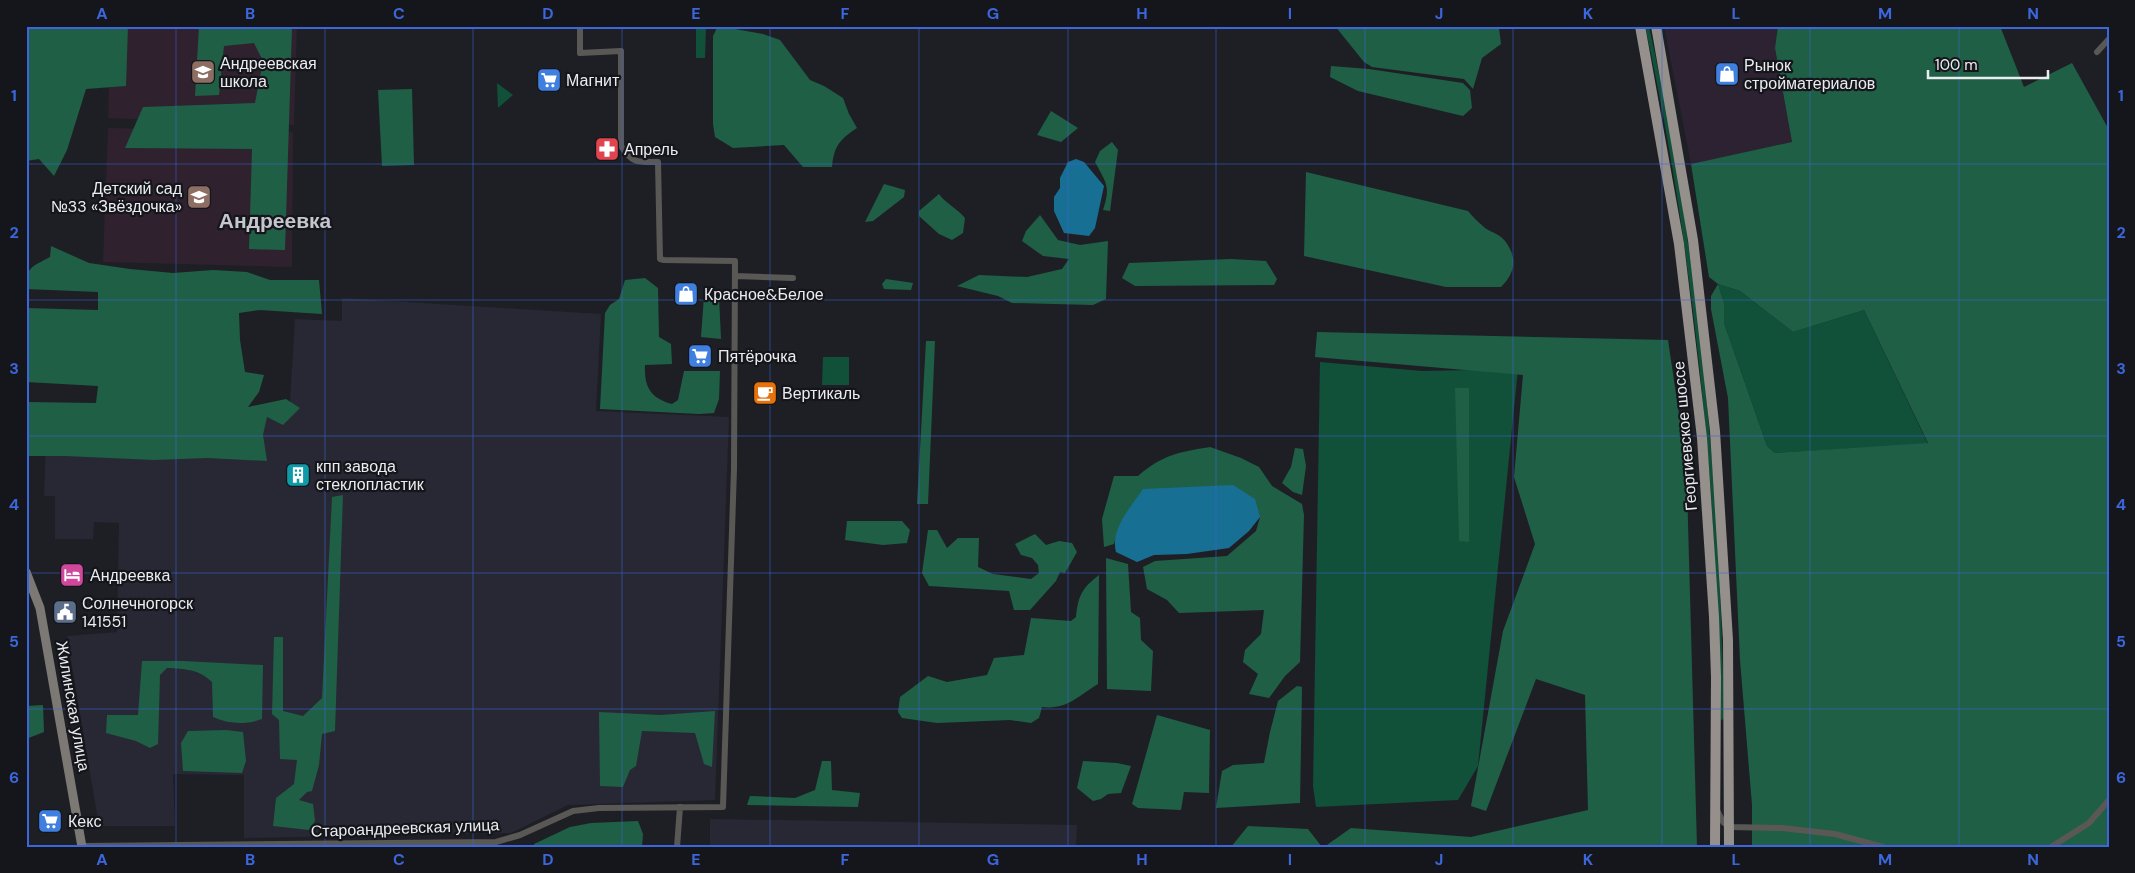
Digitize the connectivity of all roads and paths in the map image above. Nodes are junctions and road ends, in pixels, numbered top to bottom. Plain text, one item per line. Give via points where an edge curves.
1 (580, 26) edge
2 (1640, 26) edge
3 (1656, 26) edge
4 (2109, 39) edge
5 (2097, 52) dead end
6 (736, 276) junction
7 (793, 278) dead end
8 (26, 572) edge
9 (2109, 800) edge
10 (1715, 806) junction
11 (680, 807) junction
12 (1730, 827) junction
13 (424, 845) edge
14 (82, 846) edge
15 (677, 847) edge
16 (1715, 847) edge
17 (1730, 847) edge
18 (1883, 847) edge
19 (2051, 847) edge

1 - 6 street via 580,53 621,52 621,146 636,162 658,162 660,258 735,261
2 - 10 main road, Георгиевское шоссе via 1679,244 1701,429 1714,617
3 - 12 main road, Георгиевское шоссе via 1688,202 1710,379 1728,631
4 - 5 street
6 - 7 street
6 - 11 street, Староандреевская улица via 734,469 723,807
8 - 14 main road, Жилинская улица via 40,608
9 - 19 street via 2090,824
10 - 12 street via 1723,822
10 - 16 main road, Георгиевское шоссе
11 - 13 street, Староандреевская улица via 573,811 496,842
11 - 15 street
12 - 17 main road, Георгиевское шоссе
12 - 18 street via 1826,833
13 - 14 street, Староандреевская улица

